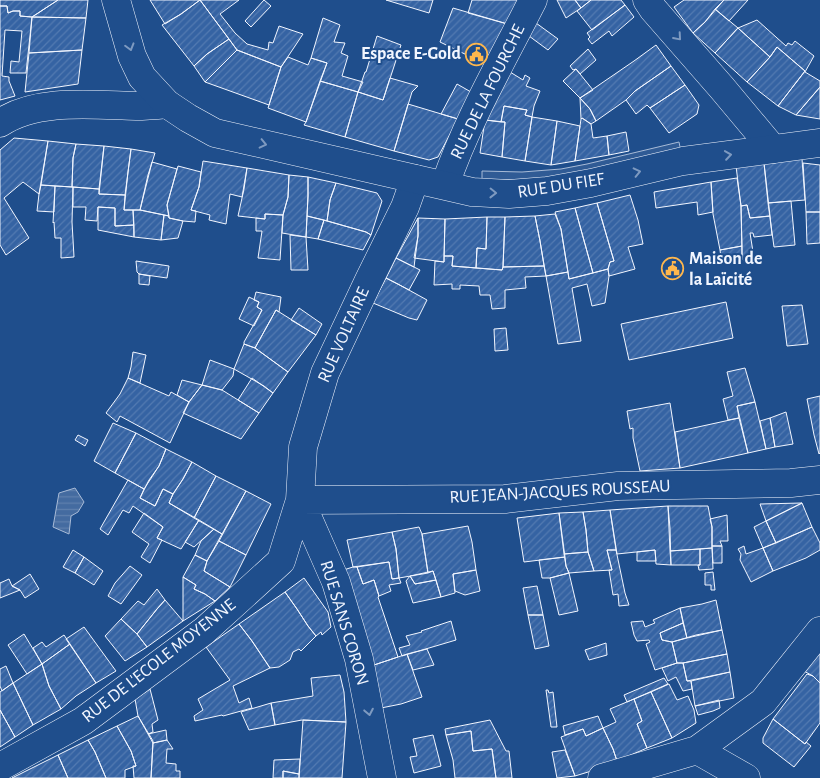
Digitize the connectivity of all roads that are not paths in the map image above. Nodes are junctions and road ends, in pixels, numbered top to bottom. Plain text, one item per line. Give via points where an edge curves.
1 (116, 0) edge
2 (533, 0) edge
3 (647, 0) edge
4 (168, 104) junction
5 (0, 123) edge
6 (820, 143) edge
7 (773, 149) junction
8 (415, 179) junction
9 (445, 185) junction
10 (820, 480) edge
11 (300, 500) junction
12 (820, 631) edge
13 (697, 750) junction
14 (0, 767) edge
15 (382, 778) edge
16 (602, 778) edge
17 (746, 778) edge

1 -> 4 street, RUE DU FIEF via 132,56 142,77
2 - 9 street, RUE DE LA FOURCHE via 472,119
3 -> 7 street
4 - 5 street via 56,106 27,111
4 -> 8 street, RUE DU FIEF via 215,133
6 - 7 street, RUE DU FIEF
9 -> 7 street, RUE DU FIEF via 483,193 547,191 683,161
8 - 9 street, RUE DU FIEF
8 - 11 street, RUE VOLTAIRE via 405,207 325,373 303,447
10 - 11 street, RUE JEAN-JACQUES ROUSSEAU via 618,486 505,499
11 - 14 street, RUE DE L'ECOLE MOYENNE via 281,561 204,631 83,721
11 -> 15 street, RUE SANS CORON via 336,582 359,659
12 - 13 street via 763,702
13 - 16 street
13 - 17 street

